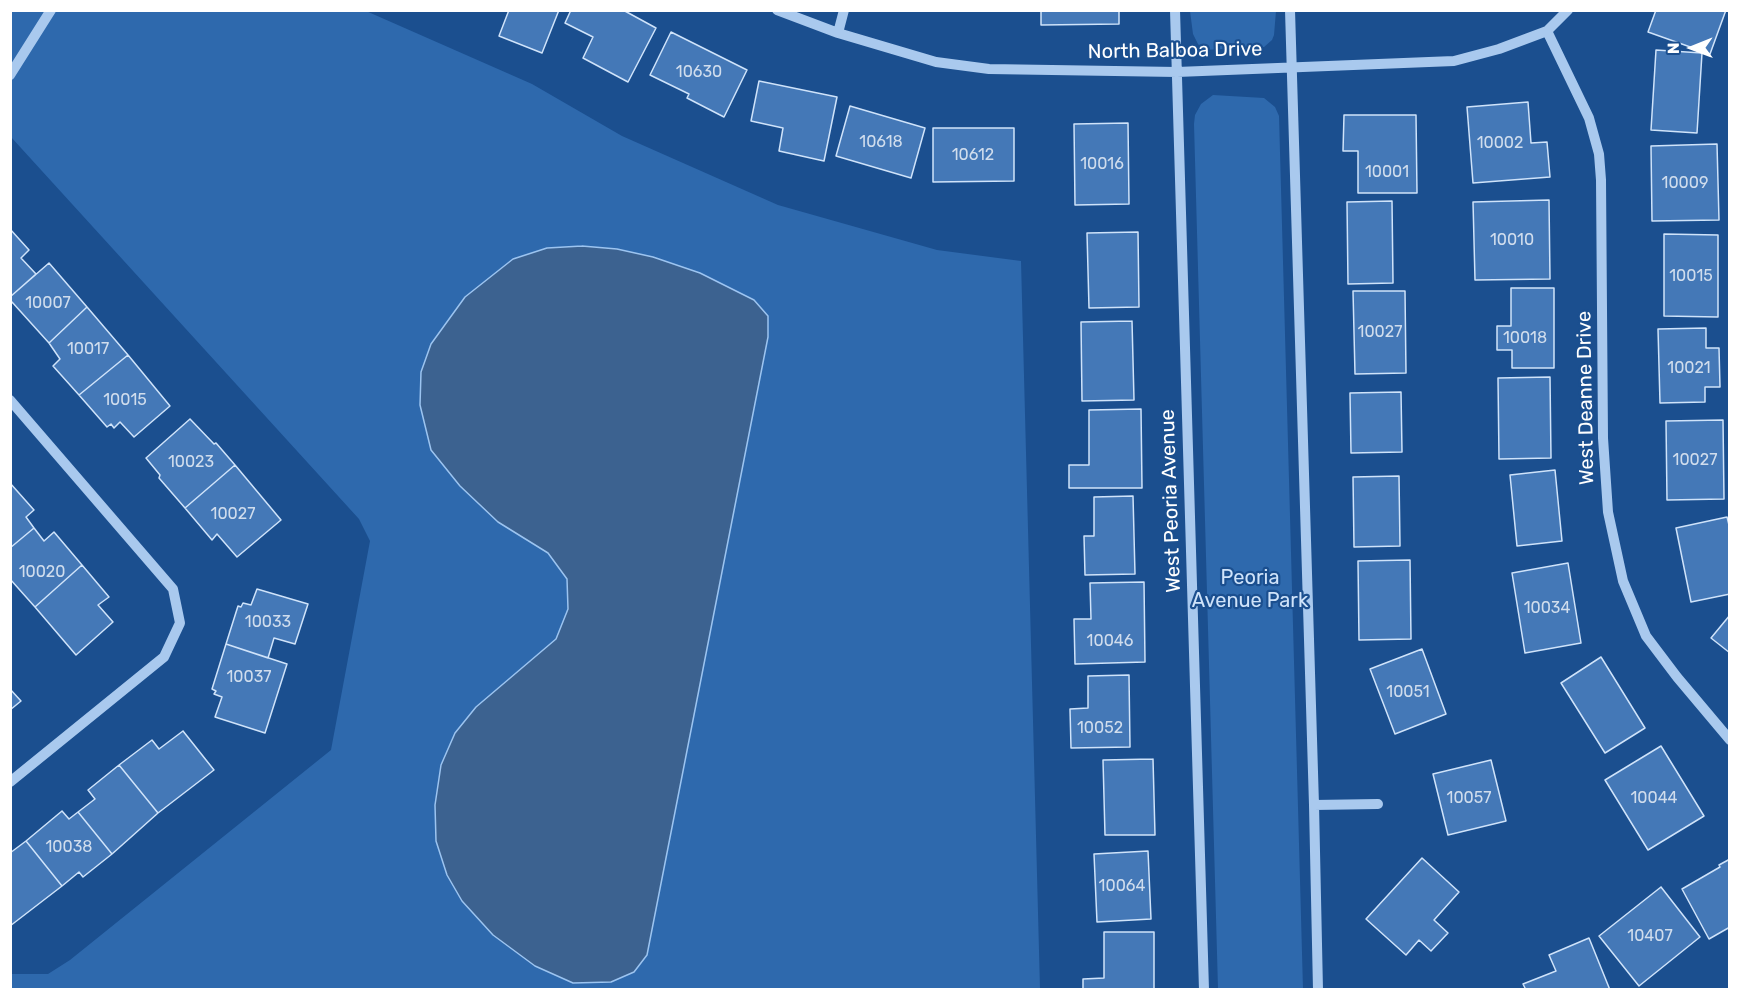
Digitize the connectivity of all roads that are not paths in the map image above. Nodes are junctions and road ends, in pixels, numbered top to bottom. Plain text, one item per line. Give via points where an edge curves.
1 (51, 10) edge
2 (777, 10) edge
3 (844, 10) edge
4 (1175, 10) edge
5 (1290, 10) edge
6 (1568, 10) edge
7 (1547, 31) junction
8 (838, 33) junction
9 (1291, 67) junction
10 (1177, 72) junction
11 (10, 75) edge
12 (10, 400) edge
13 (1730, 740) edge
14 (10, 782) edge
15 (1378, 804) dead end
16 (1314, 805) junction
17 (1204, 990) edge
18 (1318, 990) edge

1 - 11 street
2 - 8 street, North Balboa Drive
3 - 8 street
4 - 10 street, West Peoria Avenue
5 - 9 street
6 - 7 street, North Balboa Drive
7 - 9 street, North Balboa Drive via 1454,61
7 - 13 street, West Deanne Drive via 1589,118 1599,154 1603,438 1608,512 1623,581 1646,636
8 - 10 street, North Balboa Drive via 936,62 988,69
9 - 10 street, North Balboa Drive
9 - 16 street
10 - 17 street, West Peoria Avenue
12 - 14 street via 173,589 180,623 164,657
15 - 16 street
16 - 18 street

